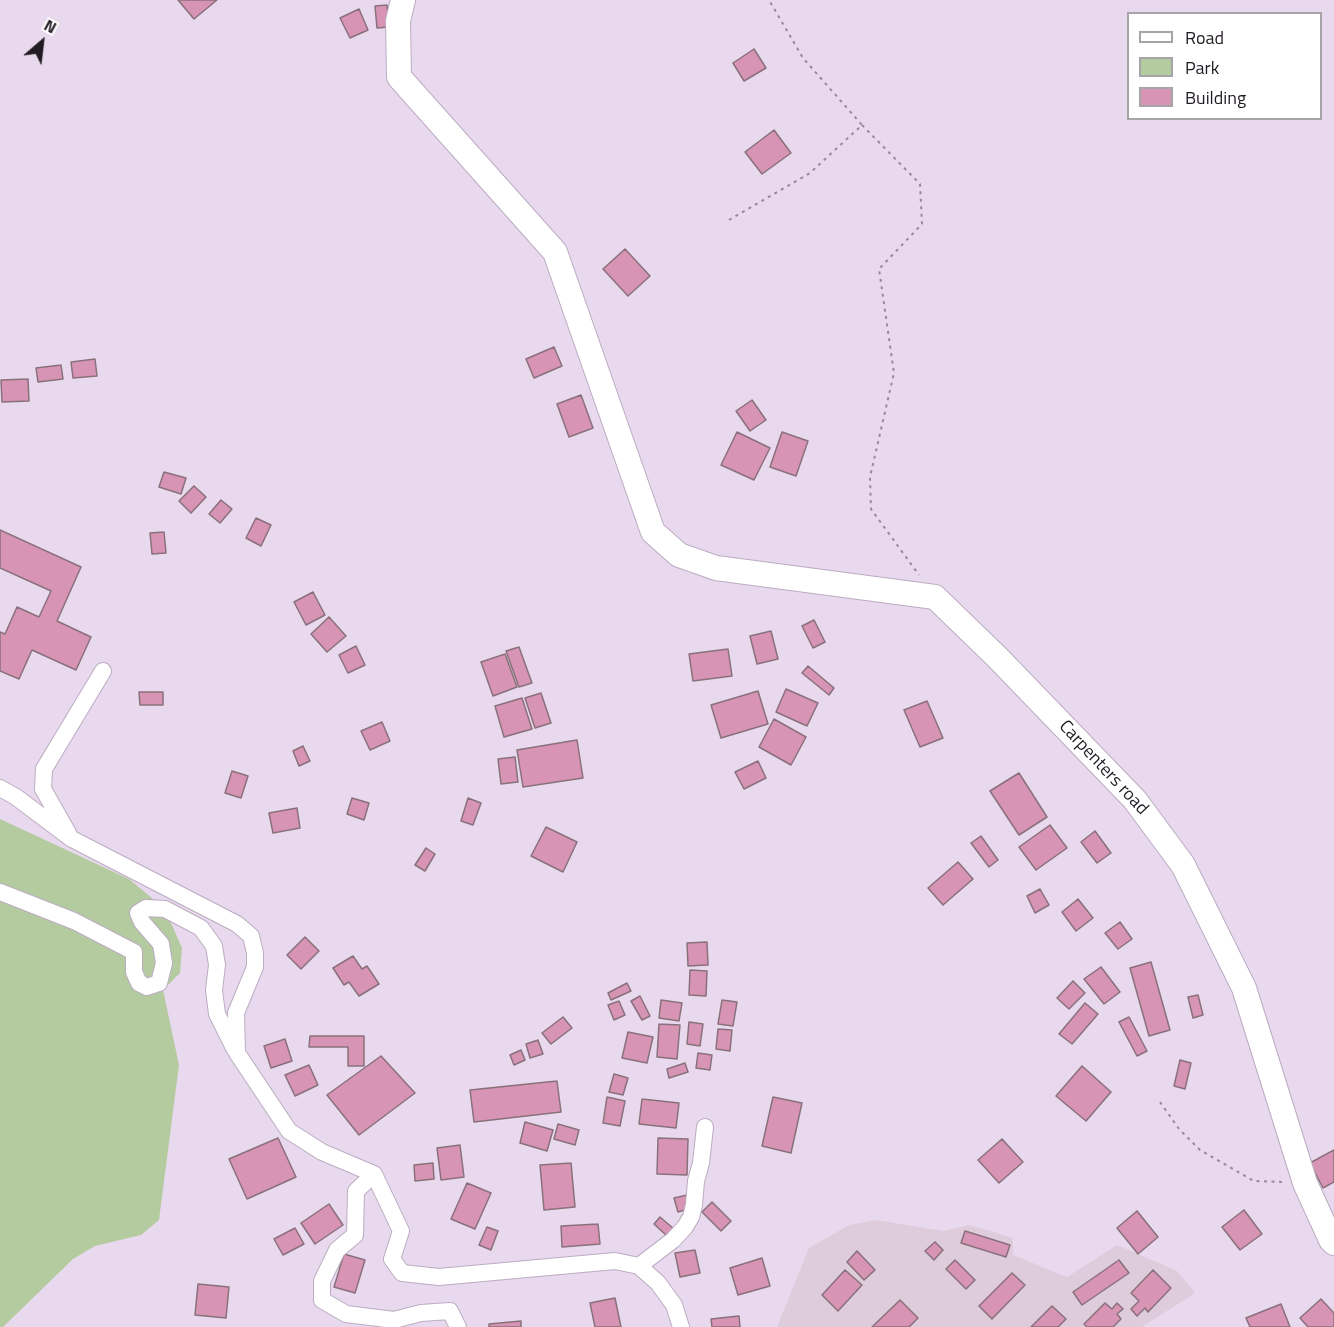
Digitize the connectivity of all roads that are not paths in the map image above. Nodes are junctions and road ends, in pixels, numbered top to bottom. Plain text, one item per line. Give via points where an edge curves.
1 (403, 0) edge
2 (104, 671) dead end
3 (0, 788) edge
4 (72, 839) junction
5 (0, 892) edge
6 (237, 1053) junction
7 (705, 1128) dead end
8 (374, 1174) junction
9 (1334, 1243) edge
10 (639, 1266) junction
11 (458, 1327) edge
12 (681, 1327) edge

1 - 9 street, Carpenters road via 398,21 399,76 555,252 653,532 679,555 716,568 935,597 1135,800 1183,865 1244,988 1305,1183
2 - 4 street via 44,769 43,789
3 - 4 street
4 - 6 street via 237,924 251,936 255,967 236,1013
5 - 6 street via 74,921 134,952 134,972 139,983 147,987 159,983 164,963 161,944 138,913 146,908 165,909 201,928 214,946 217,1014
6 - 8 street via 290,1131 322,1152
7 - 10 street via 691,1217 674,1240
8 - 10 street via 401,1231 392,1259 402,1273 439,1276 615,1261
8 - 11 street via 356,1191 355,1235 337,1250 322,1281 322,1300 346,1314 394,1320 450,1311
10 - 12 street via 674,1305

